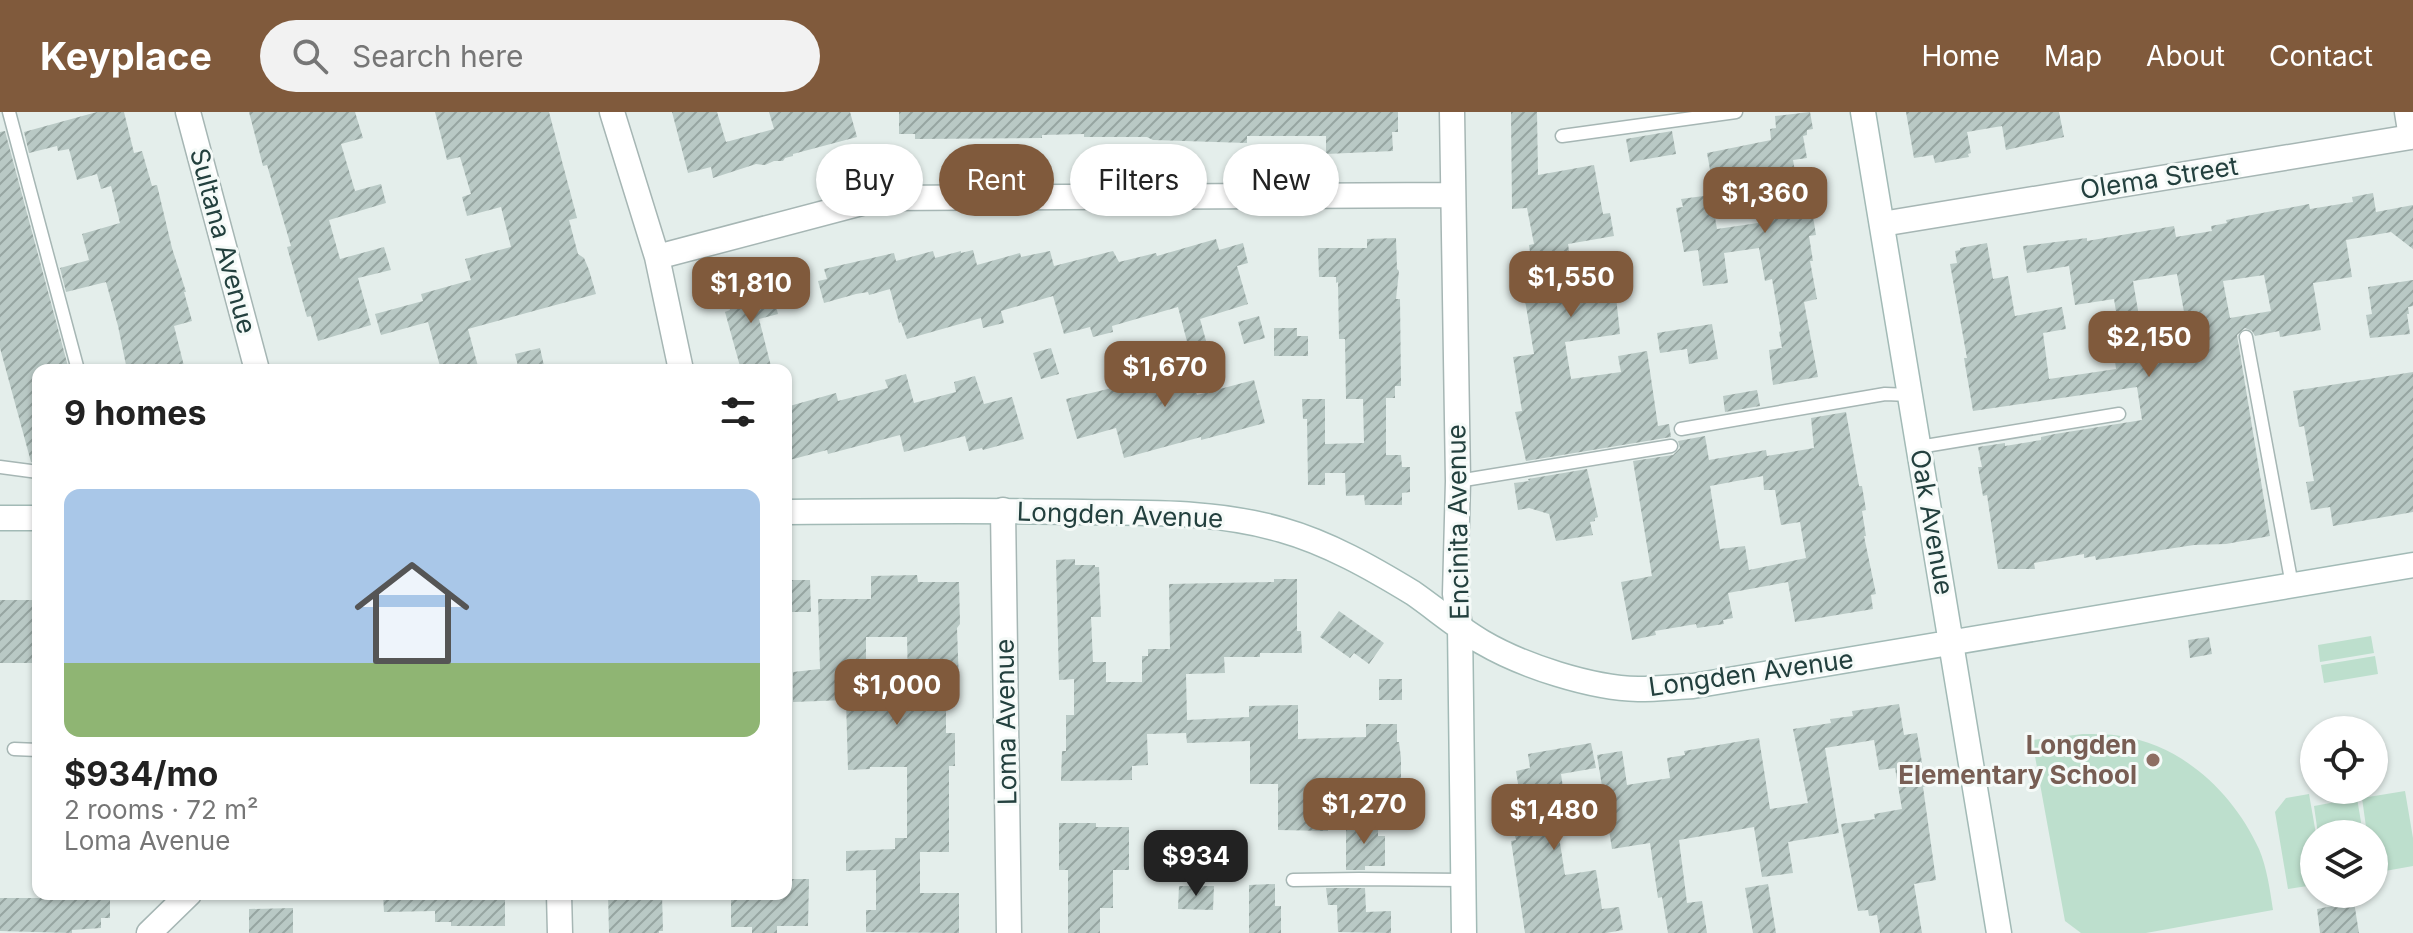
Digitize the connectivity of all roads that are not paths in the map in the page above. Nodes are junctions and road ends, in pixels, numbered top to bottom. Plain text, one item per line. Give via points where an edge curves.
1 (9, 112) edge
2 (188, 112) edge
3 (612, 112) edge
4 (1452, 112) edge
5 (1736, 112) edge
6 (1863, 112) edge
7 (2407, 112) edge
8 (1696, 115) edge
9 (1562, 136) dead end
10 (1453, 195) junction
11 (1882, 224) junction
12 (657, 257) junction
13 (2246, 337) dead end
14 (76, 364) edge
15 (255, 364) edge
16 (680, 364) edge
17 (1910, 395) junction
18 (2119, 414) dead end
19 (1681, 429) dead end
20 (1671, 446) dead end
21 (1919, 447) junction
22 (0, 467) edge
23 (32, 471) edge
24 (1458, 481) junction
25 (1003, 510) junction
26 (792, 512) edge
27 (0, 518) edge
28 (32, 518) edge
29 (2413, 565) edge
30 (2292, 585) junction
31 (1460, 626) junction
32 (1952, 642) junction
33 (14, 749) dead end
34 (32, 750) edge
35 (1293, 880) dead end
36 (1463, 880) junction
37 (183, 900) edge
38 (559, 900) edge
39 (149, 933) edge
40 (560, 933) edge
41 (1009, 933) edge
42 (1464, 933) edge
43 (1999, 933) edge

1 - 14 lane
2 - 15 street, Sultana Avenue
3 - 12 street
4 - 10 street, Encinita Avenue
5 - 8 lane
6 - 11 street, Oak Avenue
7 - 11 street, Olema Street via 2411,137
8 - 9 lane
10 - 12 street via 881,198
10 - 24 street, Encinita Avenue
11 - 17 street, Oak Avenue
12 - 16 street
13 - 30 lane
17 - 19 lane via 1885,394
17 - 21 street, Oak Avenue
18 - 21 lane
20 - 24 lane
21 - 32 street, Oak Avenue
22 - 23 lane
24 - 31 street, Encinita Avenue via 1455,594
25 - 26 street, Longden Avenue
25 - 31 street, Longden Avenue via 1191,514 1284,530 1368,567
25 - 41 street, Loma Avenue
27 - 28 street
29 - 30 street, Longden Avenue
30 - 32 street, Longden Avenue
31 - 32 street, Longden Avenue via 1538,667 1581,681 1637,689 1693,686
31 - 36 street, Encinita Avenue
32 - 43 street, Oak Avenue
33 - 34 lane
35 - 36 lane
36 - 42 street, Encinita Avenue
37 - 39 street
38 - 40 street

